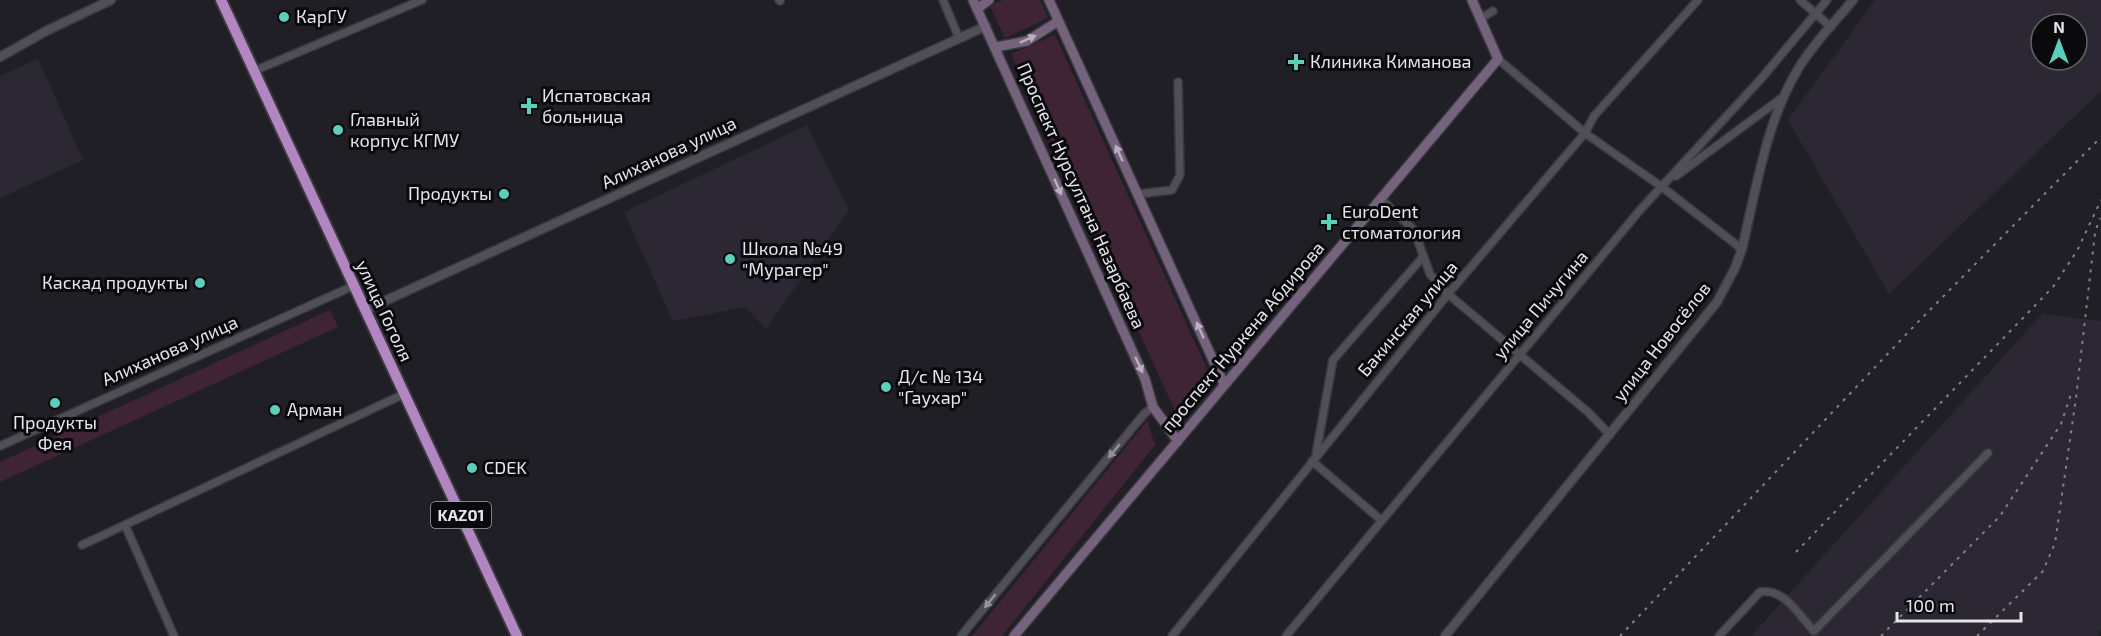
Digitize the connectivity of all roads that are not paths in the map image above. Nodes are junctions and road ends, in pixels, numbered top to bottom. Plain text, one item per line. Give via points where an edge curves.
1 (111, 0) edge
2 (221, 0) edge
3 (422, 0) edge
4 (943, 0) edge
5 (989, 0) edge
6 (1049, 0) edge
7 (1472, 0) edge
8 (1698, 0) edge
9 (1800, 0) edge
10 (1827, 0) edge
11 (1852, 0) edge
12 (975, 4) edge
13 (1493, 11) dead end
14 (1816, 13) junction
15 (1480, 19) junction
16 (1057, 22) junction
17 (986, 26) junction
18 (1831, 27) junction
19 (960, 39) junction
20 (996, 47) junction
21 (0, 57) edge
22 (1498, 59) junction
23 (254, 71) junction
24 (1178, 81) dead end
25 (1783, 97) junction
26 (1585, 133) junction
27 (1662, 187) junction
28 (1139, 194) junction
29 (1382, 200) junction
30 (1742, 249) junction
31 (1422, 258) junction
32 (353, 286) junction
33 (1448, 294) junction
34 (365, 310) junction
35 (1520, 354) junction
36 (1224, 384) junction
37 (404, 394) junction
38 (1153, 407) junction
39 (1610, 435) junction
40 (1178, 441) junction
41 (0, 446) edge
42 (1988, 453) dead end
43 (1313, 458) junction
44 (1381, 520) junction
45 (125, 525) junction
46 (82, 545) dead end
47 (174, 636) edge
48 (517, 636) edge
49 (961, 636) edge
50 (1014, 636) edge
51 (1172, 636) edge
52 (1286, 636) edge
53 (1446, 636) edge
54 (1719, 636) edge

1 - 21 street
2 - 23 highway, улица Гоголя / KАZ01
3 - 23 street
4 - 19 street
5 - 12 main road
6 - 16 main road
7 - 15 main road
8 - 26 street, Бакинская улица via 1594,116
9 - 14 street
10 - 14 street, улица Пичугина
11 - 18 street, улица Новосёлов
12 - 17 main road, Проспект Нурсултана Назарбаева
13 - 15 street
14 - 18 street
14 - 27 street, улица Пичугина
15 - 22 main road
20 -> 16 main road via 1027,41
28 -> 16 main road
17 - 19 street, Алиханова улица
17 - 20 main road, Проспект Нурсултана Назарбаева
18 - 25 street, улица Новосёлов via 1799,68
19 - 34 street, Алиханова улица
20 -> 38 main road, Проспект Нурсултана Назарбаева via 1145,379
22 - 26 street
22 - 29 main road, проспект Нуркена Абдирова
23 - 32 highway, улица Гоголя / KАZ01
24 - 28 street via 1180,175 1172,190
25 - 27 street
25 - 30 street, улица Новосёлов
26 - 27 street
26 - 33 street, Бакинская улица
27 - 30 street
27 - 35 street, улица Пичугина
36 -> 28 main road
29 - 31 street via 1414,230
29 - 36 main road, проспект Нуркена Абдирова
30 - 39 street, улица Новосёлов via 1717,302
31 - 33 street
31 - 43 street via 1333,360
32 - 34 highway, улица Гоголя / KАZ01
32 - 41 street, Алиханова улица
33 - 35 street
33 - 43 street, Бакинская улица
34 - 37 highway, улица Гоголя / KАZ01
35 - 39 street
35 - 44 street, улица Пичугина
36 - 40 main road, проспект Нуркена Абдирова
37 - 45 street
37 - 48 highway, улица Гоголя / KАZ01
38 - 40 main road
38 -> 49 street, проспект Нуркена Абдирова
39 - 53 street, улица Новосёлов
40 - 50 main road, проспект Нуркена Абдирова
42 - 54 street via 1814,631 1778,592 1768,590 1760,592
43 - 44 street
43 - 51 street, Бакинская улица
44 - 52 street, улица Пичугина
45 - 46 street
45 - 47 street

